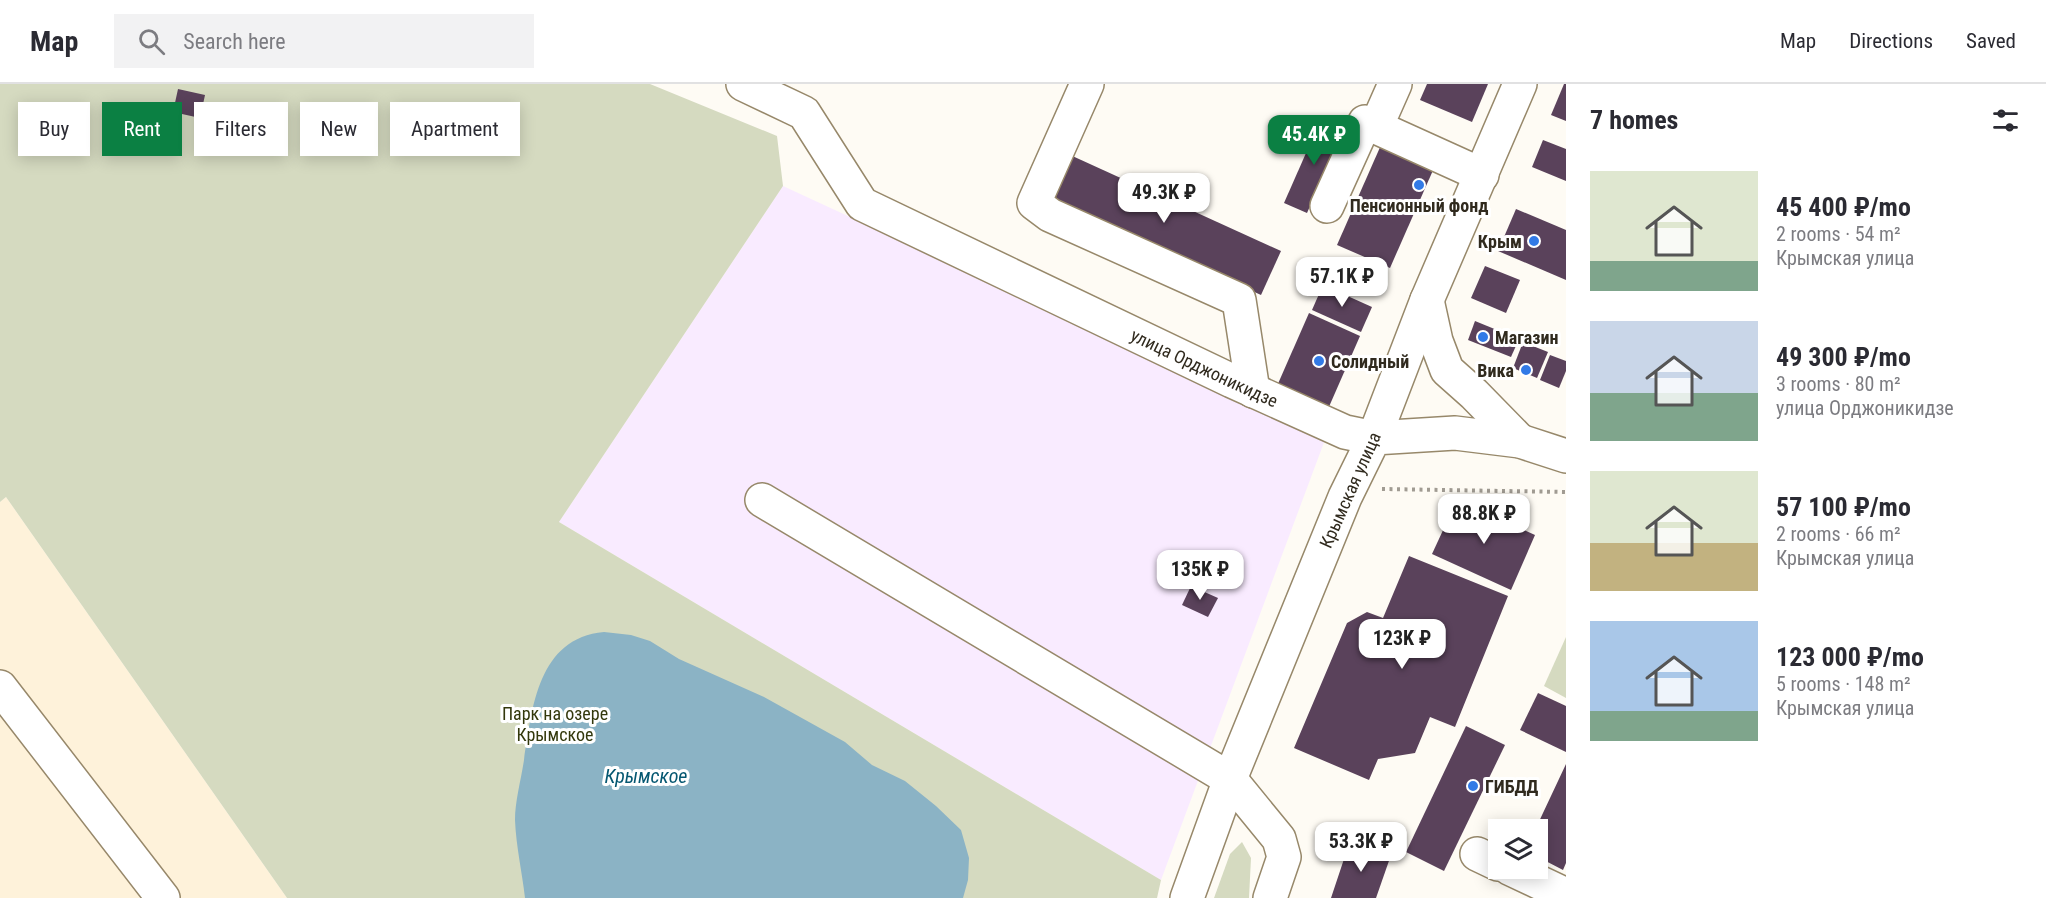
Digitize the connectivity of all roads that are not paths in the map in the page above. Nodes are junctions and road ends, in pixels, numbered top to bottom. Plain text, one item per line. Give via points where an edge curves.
1 (743, 84) edge
2 (1087, 84) edge
3 (1395, 84) edge
4 (1520, 84) edge
5 (1376, 127) junction
6 (1482, 174) junction
7 (1327, 206) dead end
8 (1427, 300) junction
9 (1253, 391) junction
10 (1374, 438) junction
11 (1520, 441) junction
12 (1566, 456) edge
13 (762, 500) dead end
14 (0, 687) edge
15 (1230, 779) junction
16 (1532, 879) edge
17 (1566, 895) edge
18 (163, 898) edge
19 (1187, 898) edge
20 (1270, 898) edge

1 - 9 street, улица Орджоникидзе via 804,113 862,204
2 - 9 street via 1034,203 1050,215 1239,300
3 - 5 street
4 - 6 street, Крымская улица
5 - 6 street
5 - 7 street via 1365,122
6 - 8 street, Крымская улица
8 - 10 street, Крымская улица
8 - 11 street via 1447,370
9 - 10 street, улица Орджоникидзе via 1345,432
10 - 11 street, улица Орджоникидзе via 1455,433
10 - 15 street, Крымская улица via 1345,497
11 - 12 street, улица Орджоникидзе
13 - 15 street
14 - 18 street
15 - 19 street, Крымская улица
15 - 20 street via 1279,839 1284,857
16 - 17 street

